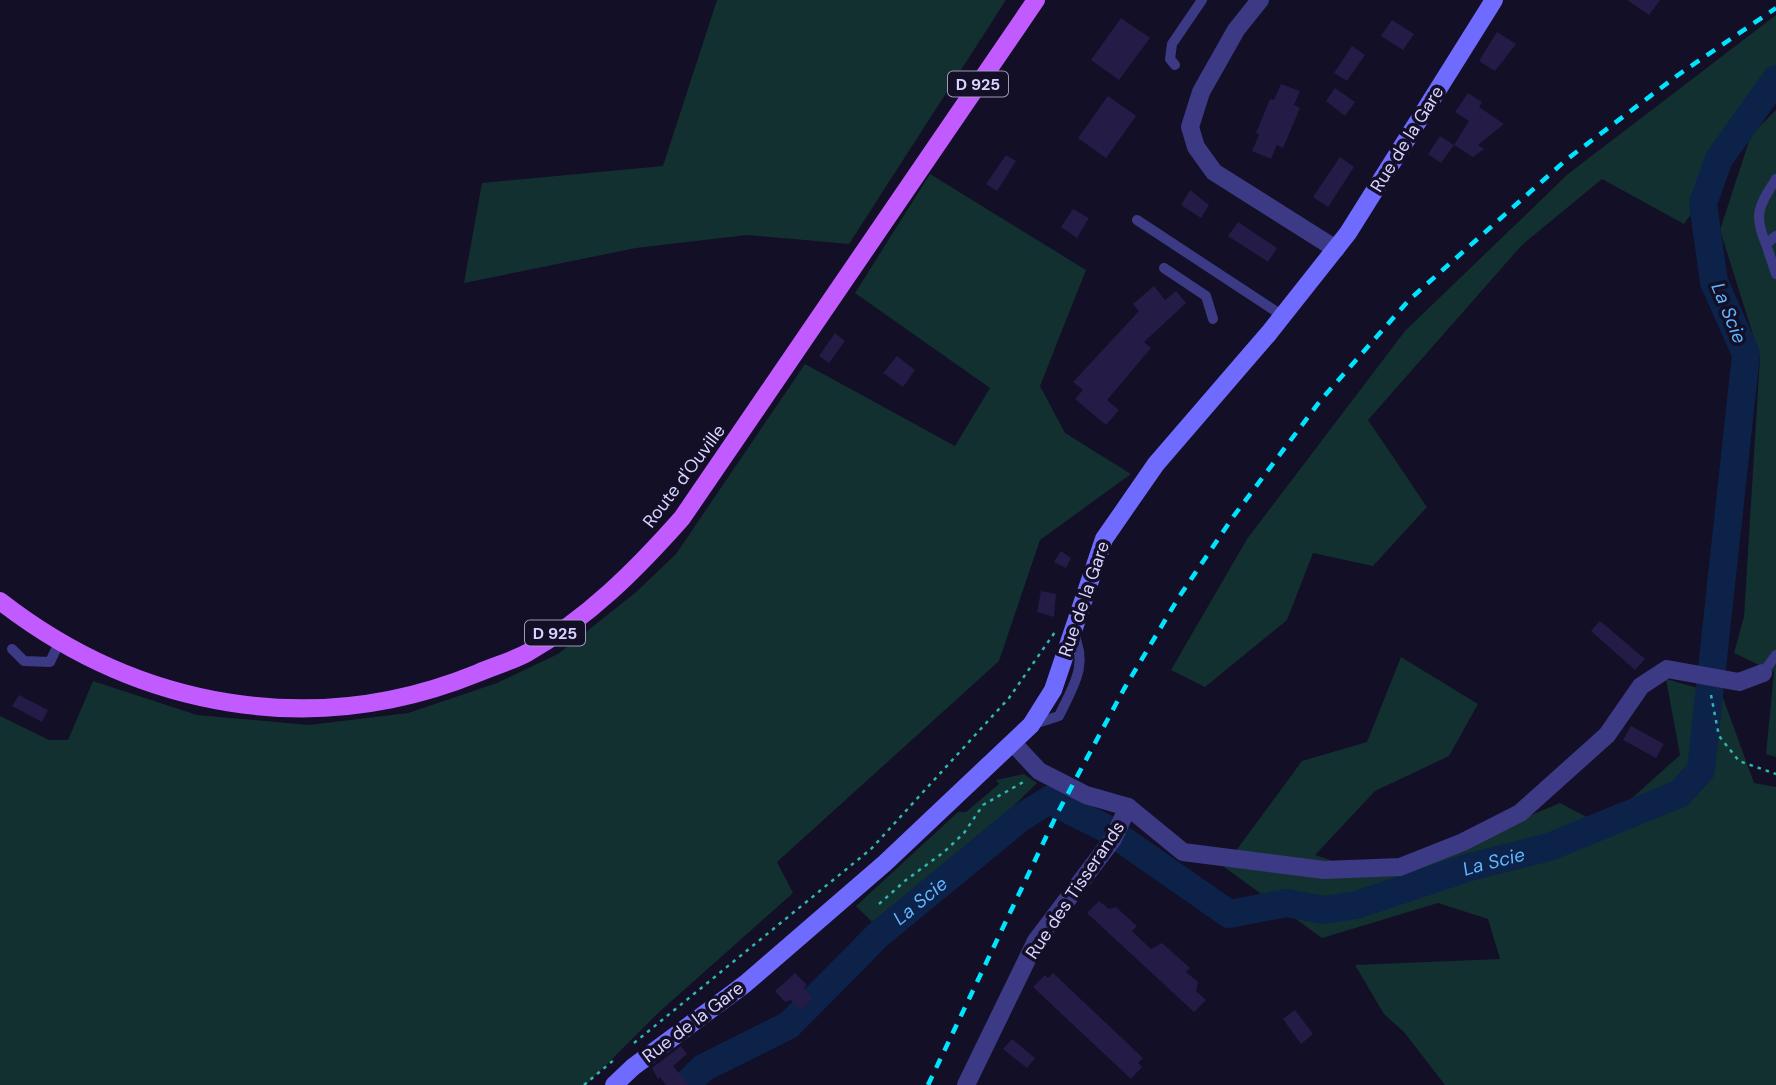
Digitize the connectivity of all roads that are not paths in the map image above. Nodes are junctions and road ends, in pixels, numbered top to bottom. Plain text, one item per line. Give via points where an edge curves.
1 (1036, 0) edge
2 (1202, 0) edge
3 (1259, 0) edge
4 (1494, 0) edge
5 (1175, 65) dead end
6 (1776, 179) edge
7 (1137, 220) dead end
8 (1776, 236) edge
9 (1766, 244) junction
10 (1336, 249) junction
11 (1164, 268) dead end
12 (1776, 274) edge
13 (1283, 316) junction
14 (1213, 318) dead end
15 (0, 601) edge
16 (59, 643) junction
17 (12, 649) dead end
18 (1776, 654) edge
19 (1763, 673) joint
20 (1014, 744) junction
21 (1127, 812) junction
22 (614, 1085) edge
23 (966, 1085) edge

1 - 16 main road, Route d'Ouville / D 925 via 682,518 598,605 526,653 443,687 374,702 302,709 231,704 168,691 100,665
2 - 5 lane via 1172,44 1170,59
3 - 10 street via 1200,92 1190,127 1196,147 1214,172
4 - 10 street, Rue de la Gare
6 - 9 lane via 1760,203 1757,223
7 - 13 lane
8 - 9 lane
9 - 12 lane
10 - 13 street, Rue de la Gare
11 - 14 lane via 1206,296
13 - 20 street, Rue de la Gare via 1156,464 1104,539 1053,690
15 - 16 main road, Route d'Ouville / D 925
16 - 17 lane via 50,662 24,661
18 - 19 lane
19 - 21 street via 1739,682 1667,669 1641,686 1607,735 1520,813 1400,867 1324,870 1183,852
20 - 21 street via 1039,771
20 - 22 street, Rue de la Gare via 744,984
21 - 23 street, Rue des Tisserands via 1113,839 1036,941

